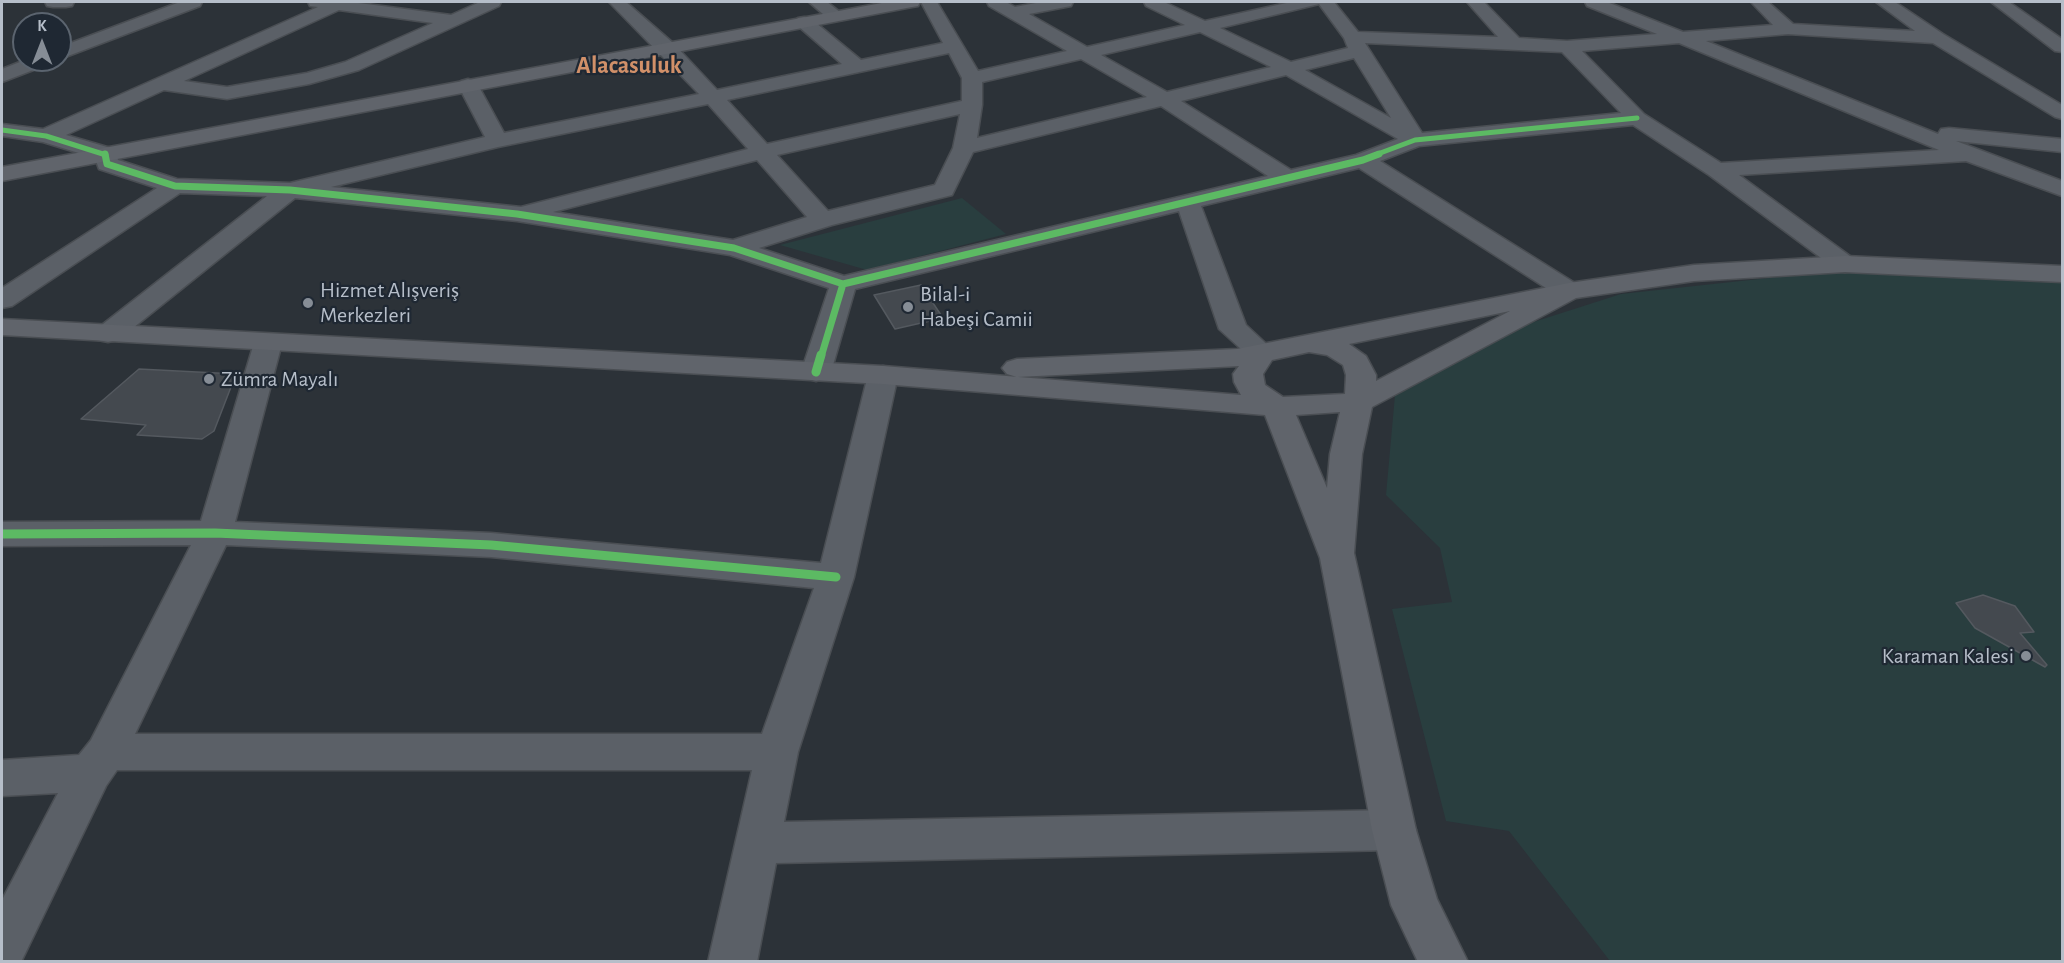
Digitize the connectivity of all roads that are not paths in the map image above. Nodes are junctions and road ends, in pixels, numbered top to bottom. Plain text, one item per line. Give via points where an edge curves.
1 (53, 2) edge
2 (66, 2) edge
3 (194, 2) edge
4 (312, 2) edge
5 (493, 2) edge
6 (617, 2) edge
7 (817, 2) edge
8 (912, 2) edge
9 (928, 2) edge
10 (995, 2) edge
11 (1065, 2) edge
12 (1152, 2) edge
13 (1312, 2) edge
14 (1326, 2) edge
15 (1475, 2) edge
16 (1593, 2) edge
17 (1759, 2) edge
18 (1884, 2) edge
19 (1999, 2) edge
20 (337, 5) junction
21 (1014, 12) junction
22 (836, 16) junction
23 (451, 20) junction
24 (804, 22) junction
25 (1202, 26) junction
26 (1788, 29) junction
27 (1687, 38) junction
28 (1937, 38) junction
29 (1514, 43) junction
30 (1356, 44) junction
31 (953, 47) junction
32 (1567, 47) junction
33 (2062, 47) edge
34 (72, 48) edge
35 (666, 48) junction
36 (1082, 53) junction
37 (857, 67) junction
38 (1288, 68) junction
39 (972, 78) junction
40 (162, 84) junction
41 (468, 85) junction
42 (712, 96) junction
43 (1163, 98) junction
44 (972, 105) junction
45 (2062, 113) edge
46 (1637, 118) junction
47 (2, 130) edge
48 (1917, 131) junction
49 (46, 136) junction
50 (1415, 140) junction
51 (498, 141) junction
52 (2062, 145) edge
53 (964, 148) junction
54 (762, 152) junction
55 (106, 154) junction
56 (1971, 155) junction
57 (1363, 160) junction
58 (1717, 170) junction
59 (2, 174) edge
60 (1286, 177) junction
61 (175, 186) junction
62 (2062, 189) edge
63 (290, 190) junction
64 (1188, 202) junction
65 (517, 214) junction
66 (823, 220) junction
67 (734, 248) junction
68 (1845, 264) junction
69 (2062, 274) edge
70 (843, 284) junction
71 (1569, 291) junction
72 (2, 300) edge
73 (2, 327) edge
74 (108, 334) junction
75 (268, 343) junction
76 (1310, 343) junction
77 (1262, 353) junction
78 (816, 372) junction
79 (883, 375) junction
80 (1358, 402) junction
81 (1277, 407) junction
82 (215, 533) junction
83 (2, 534) edge
84 (1338, 558) junction
85 (836, 577) junction
86 (777, 752) junction
87 (98, 763) junction
88 (2, 778) edge
89 (1394, 831) junction
90 (758, 843) junction
91 (2, 948) edge
92 (732, 962) edge
93 (1444, 962) edge

1 - 2 street
3 - 34 street
4 - 20 street
5 - 23 street
6 - 35 street
7 - 22 street
8 - 22 main road
9 - 31 street
10 - 21 street
11 - 21 street
12 - 25 street
13 - 25 street
14 - 30 street
15 - 29 street
16 - 27 street
17 - 26 street
18 - 28 street
19 - 33 street
20 - 23 street
20 - 40 street
21 - 36 street
22 - 24 main road
23 - 40 street via 352,66 309,78 227,93
24 - 35 main road
24 - 37 street
25 - 36 street
25 - 38 street
26 - 27 street
26 - 28 street
27 - 32 street
27 - 48 street
28 - 45 street
29 - 30 street
29 - 32 street
30 - 38 street
30 - 50 street
31 - 37 street
31 - 39 street
32 - 46 street
35 - 41 main road
35 - 42 street
36 - 39 street
36 - 43 street
37 - 42 street
38 - 43 street
38 - 50 street
39 - 44 street
40 - 49 street
41 - 51 street
41 - 55 main road
42 - 51 street
42 - 54 street
43 - 53 street
43 - 60 street
44 - 53 street
44 - 54 street
46 - 50 street
46 - 58 street
47 - 49 street
48 - 52 street
48 - 56 street
49 - 55 street
50 - 57 street
51 - 63 street
53 - 66 street via 944,190
54 - 65 street
54 - 66 street
55 - 59 main road
55 - 61 street via 108,164
56 - 58 street
56 - 62 street
57 - 60 street
57 - 71 street
58 - 68 street
60 - 64 street
61 - 63 street
61 - 72 street
63 - 65 street
63 - 74 street
64 - 70 street
64 - 77 street via 1233,328
65 - 67 street
66 - 67 street
67 - 70 street
68 - 69 main road
68 - 71 main road via 1695,273
70 - 78 street
71 - 76 main road
71 - 80 main road
73 - 74 main road
74 - 75 main road
75 - 78 main road
75 - 82 street
76 - 77 main road
76 - 80 main road via 1335,348 1356,362 1361,375
77 - 79 main road via 1238,358
77 - 81 main road via 1248,374 1249,382 1253,390
78 - 79 main road
79 - 81 main road
79 - 85 street
80 - 81 main road
80 - 84 main road via 1346,454
81 - 84 main road
82 - 83 street
82 - 85 street via 491,545
82 - 87 street
84 - 89 main road
85 - 86 street
86 - 87 street
86 - 90 street
87 - 88 street
87 - 91 street
89 - 90 street
89 - 93 main road via 1415,905
90 - 92 street

